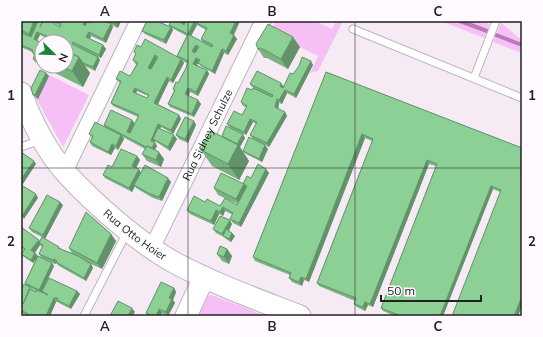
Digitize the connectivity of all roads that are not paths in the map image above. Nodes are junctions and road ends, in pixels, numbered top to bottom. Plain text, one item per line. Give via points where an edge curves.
1 (138, 21) edge
2 (263, 21) edge
3 (496, 21) edge
4 (353, 29) dead end
5 (474, 78) junction
6 (21, 93) edge
7 (522, 98) edge
8 (43, 139) junction
9 (21, 147) edge
10 (65, 171) junction
11 (128, 230) junction
12 (152, 248) junction
13 (204, 277) junction
14 (84, 316) edge
15 (186, 316) edge
16 (300, 316) edge

1 - 10 street
2 - 12 street, Rua Sidney Schulze
3 - 5 lane
4 - 5 lane
5 - 7 lane
6 - 8 street, Rua Otto Hoier
8 - 9 lane
8 - 10 street, Rua Otto Hoier
10 - 11 street, Rua Otto Hoier
11 - 12 street, Rua Otto Hoier
11 - 14 lane
12 - 13 street, Rua Otto Hoier via 176,264
13 - 15 street
13 - 16 street, Rua Otto Hoier

